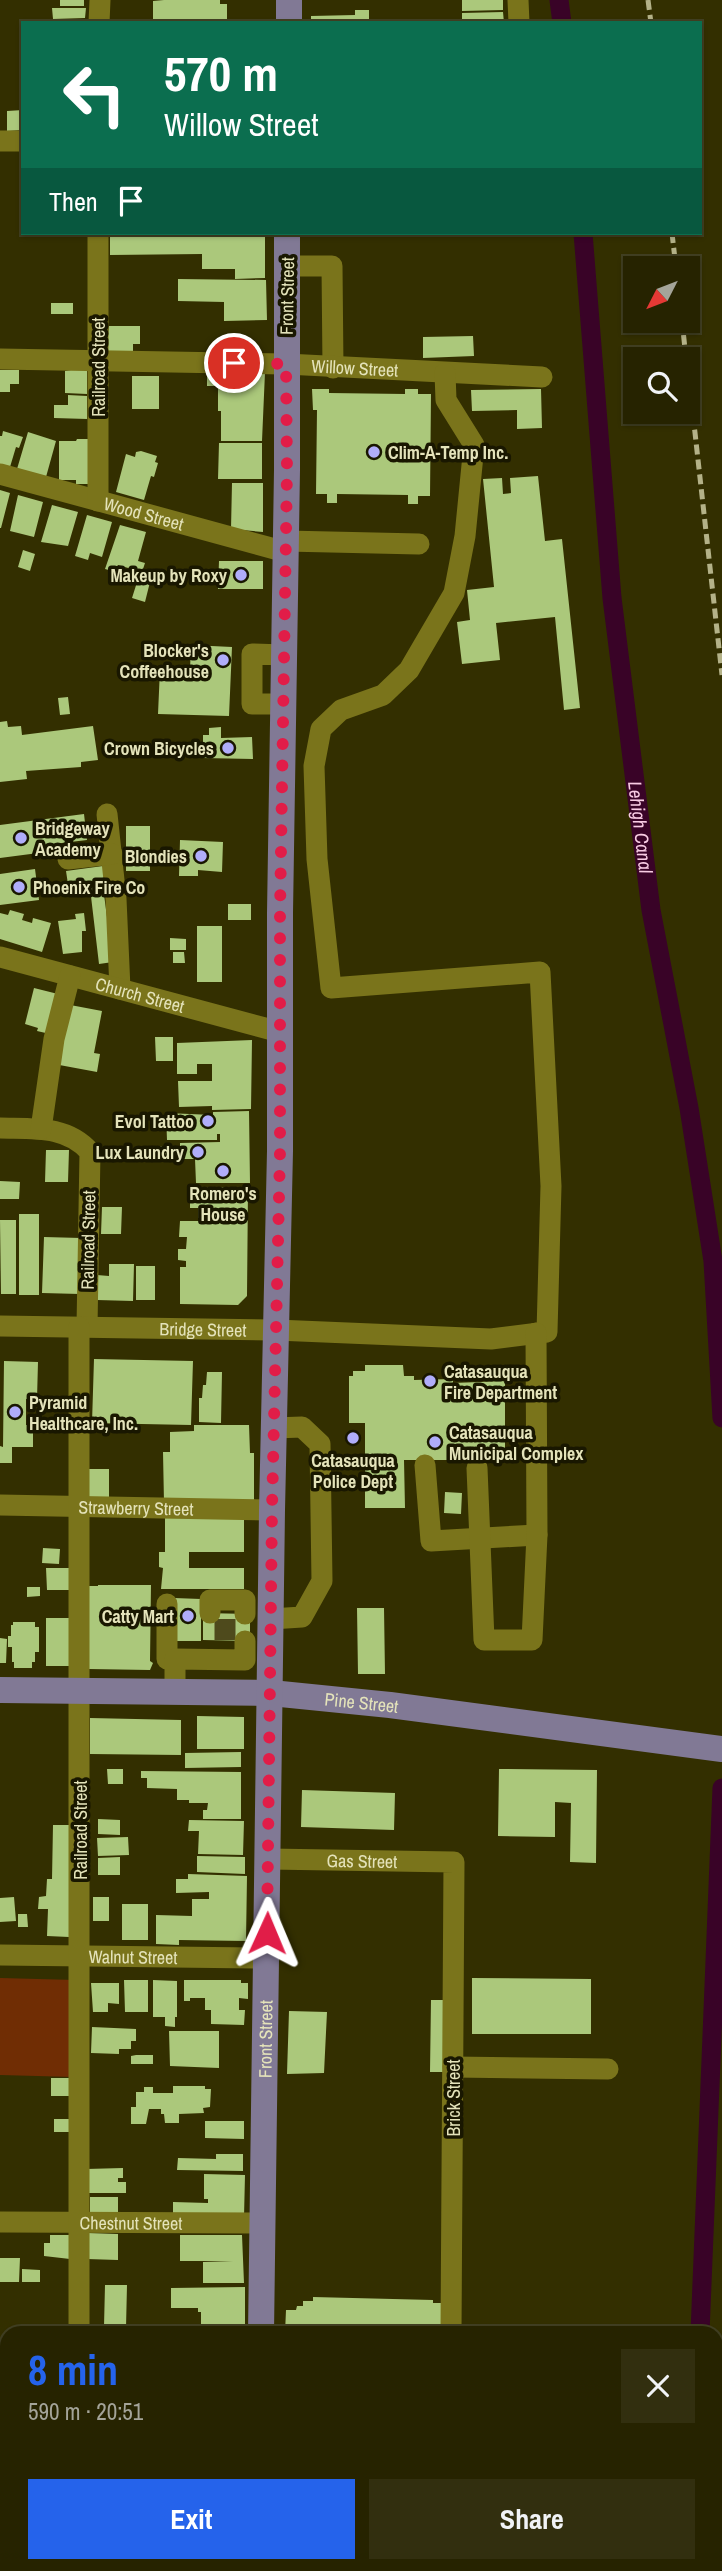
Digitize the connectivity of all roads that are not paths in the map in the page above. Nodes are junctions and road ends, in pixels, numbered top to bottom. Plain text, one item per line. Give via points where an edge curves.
1 (100, 0) edge
2 (289, 0) edge
3 (518, 0) edge
4 (99, 21) edge
5 (289, 21) edge
6 (519, 21) edge
7 (0, 141) edge
8 (21, 141) edge
9 (98, 235) edge
10 (287, 235) edge
11 (288, 266) junction
12 (0, 359) edge
13 (98, 360) junction
14 (286, 364) junction
15 (333, 368) junction
16 (445, 373) junction
17 (542, 377) dead end
18 (0, 474) edge
19 (98, 501) junction
20 (419, 544) dead end
21 (286, 547) junction
22 (107, 814) dead end
23 (112, 853) junction
24 (68, 859) dead end
25 (0, 957) edge
26 (70, 975) junction
27 (120, 989) junction
28 (280, 1032) junction
29 (0, 1128) edge
30 (41, 1129) junction
31 (0, 1326) edge
32 (83, 1327) junction
33 (276, 1330) junction
34 (536, 1333) junction
35 (274, 1429) junction
36 (425, 1465) dead end
37 (477, 1468) dead end
38 (0, 1505) edge
39 (79, 1507) junction
40 (272, 1510) junction
41 (537, 1535) junction
42 (479, 1540) junction
43 (167, 1604) dead end
44 (230, 1608) dead end
45 (271, 1610) junction
46 (175, 1659) junction
47 (0, 1690) edge
48 (79, 1691) junction
49 (175, 1692) junction
50 (232, 1692) junction
51 (271, 1693) junction
52 (722, 1749) edge
53 (269, 1859) junction
54 (454, 1862) joint
55 (0, 1955) edge
56 (80, 1956) junction
57 (267, 1958) junction
58 (453, 2067) junction
59 (608, 2069) dead end
60 (0, 2222) edge
61 (79, 2222) junction
62 (263, 2223) junction
63 (79, 2326) edge
64 (261, 2326) edge
65 (451, 2326) edge

1 - 4 street
2 - 5 main road
3 - 6 street
7 - 8 street
9 - 13 street, Railroad Street
10 - 11 main road, Front Street
11 - 14 main road, Front Street
11 - 15 street via 332,266
12 - 13 street, Willow Street
13 - 14 street, Willow Street
13 - 19 street, Railroad Street
14 - 15 street, Willow Street
14 - 21 main road, Front Street
15 - 16 street, Willow Street
16 - 17 street, Willow Street
16 - 34 street via 446,400 474,445 454,593 409,670 383,695 341,710 321,729 314,766 317,859 331,988 540,972 551,1186 547,1332
18 - 19 street, Wood Street
19 - 21 street, Wood Street
20 - 21 street, Wood Street
21 - 28 main road, Front Street
22 - 23 street
23 - 24 street
23 - 27 street
25 - 26 street, Church Street
26 - 27 street, Church Street
26 - 30 street via 54,1040
27 - 28 street, Church Street
28 - 33 main road, Front Street
29 - 30 street
30 - 32 street, Railroad Street via 72,1135 90,1152
31 - 32 street, Bridge Street
32 - 33 street, Bridge Street
32 - 39 street, Railroad Street
33 - 34 street, Bridge Street via 491,1339
33 - 35 main road, Front Street
34 - 41 street
35 - 40 main road, Front Street
35 - 45 street via 302,1427 320,1444 322,1581 302,1617
36 - 42 street via 430,1542
37 - 42 street
38 - 39 street, Strawberry Street
39 - 40 street, Strawberry Street
39 - 48 street, Railroad Street
40 - 45 main road, Front Street
41 - 42 street
41 - 42 street via 532,1640 484,1640
43 - 46 street via 167,1659
44 - 45 street
45 - 51 main road, Front Street
46 - 49 street
46 - 50 street via 225,1650
47 - 48 main road, Pine Street
48 - 49 main road, Pine Street
48 - 56 street, Railroad Street
49 - 50 main road, Pine Street
50 - 51 main road, Pine Street
51 - 52 main road, Pine Street
51 - 53 main road, Front Street
53 - 54 street, Gas Street
53 - 57 main road, Front Street
54 - 58 street, Brick Street
55 - 56 street, Walnut Street
56 - 57 street, Walnut Street
56 - 61 street, Railroad Street
57 - 62 main road, Front Street
58 - 59 street
58 - 65 street, Brick Street
60 - 61 street, Chestnut Street
61 - 62 street, Chestnut Street
61 - 63 street, Railroad Street
62 - 64 main road, Front Street

